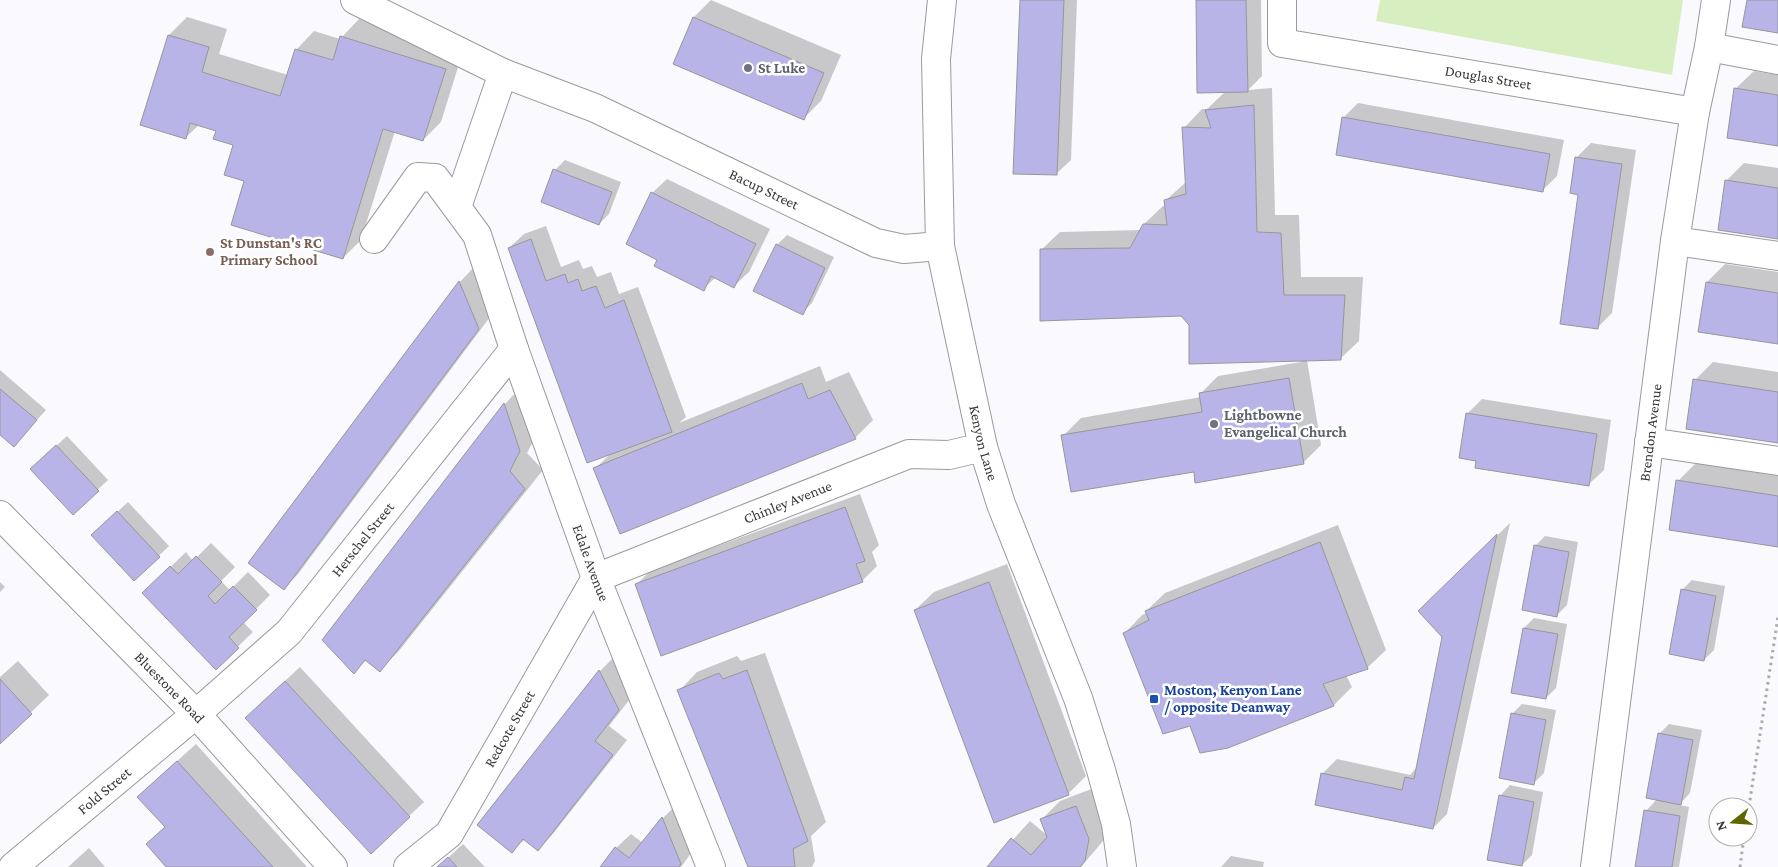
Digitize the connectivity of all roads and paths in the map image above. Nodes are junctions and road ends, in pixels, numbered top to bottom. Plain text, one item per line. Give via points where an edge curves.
1 (355, 0) edge
2 (942, 0) edge
3 (1282, 0) edge
4 (1716, 0) edge
5 (1708, 47) junction
6 (1778, 60) edge
7 (503, 73) junction
8 (1695, 112) junction
9 (456, 207) junction
10 (374, 239) dead end
11 (1675, 241) junction
12 (940, 246) junction
13 (1778, 256) edge
14 (514, 349) junction
15 (1649, 442) junction
16 (983, 447) junction
17 (1778, 461) edge
18 (0, 515) edge
19 (596, 578) junction
20 (1778, 617) edge
21 (196, 714) junction
22 (1750, 797) edge
23 (1743, 847) edge
24 (13, 867) edge
25 (333, 867) edge
26 (408, 867) edge
27 (711, 867) edge
28 (1122, 867) edge
29 (1596, 867) edge
30 (1740, 867) edge

1 - 7 street, Bacup Street
2 - 12 street, Kenyon Lane via 936,59
3 - 8 street, Douglas Street via 1282,43
4 - 5 street, Brendon Avenue
5 - 6 street
5 - 8 street, Brendon Avenue
7 - 9 street
7 - 12 street, Bacup Street via 595,108 876,243 904,249
8 - 11 street, Brendon Avenue
9 - 10 street, Edale Avenue via 435,178 418,177
9 - 14 street, Edale Avenue via 477,235
11 - 13 street
11 - 15 street, Brendon Avenue
12 - 16 street, Kenyon Lane
14 - 19 street, Edale Avenue
14 - 21 street, Herschel Street via 289,632
15 - 17 street
15 - 29 street, Brendon Avenue
16 - 19 street, Chinley Avenue via 949,455 909,454
16 - 28 street, Kenyon Lane via 1001,504 1090,734 1116,824
18 - 21 street, Bluestone Road
19 - 26 street, Redcote Street via 449,834
19 - 27 street, Edale Avenue
20 - 22 path
21 - 24 street, Fold Street
21 - 25 street, Bluestone Road
23 - 30 path

